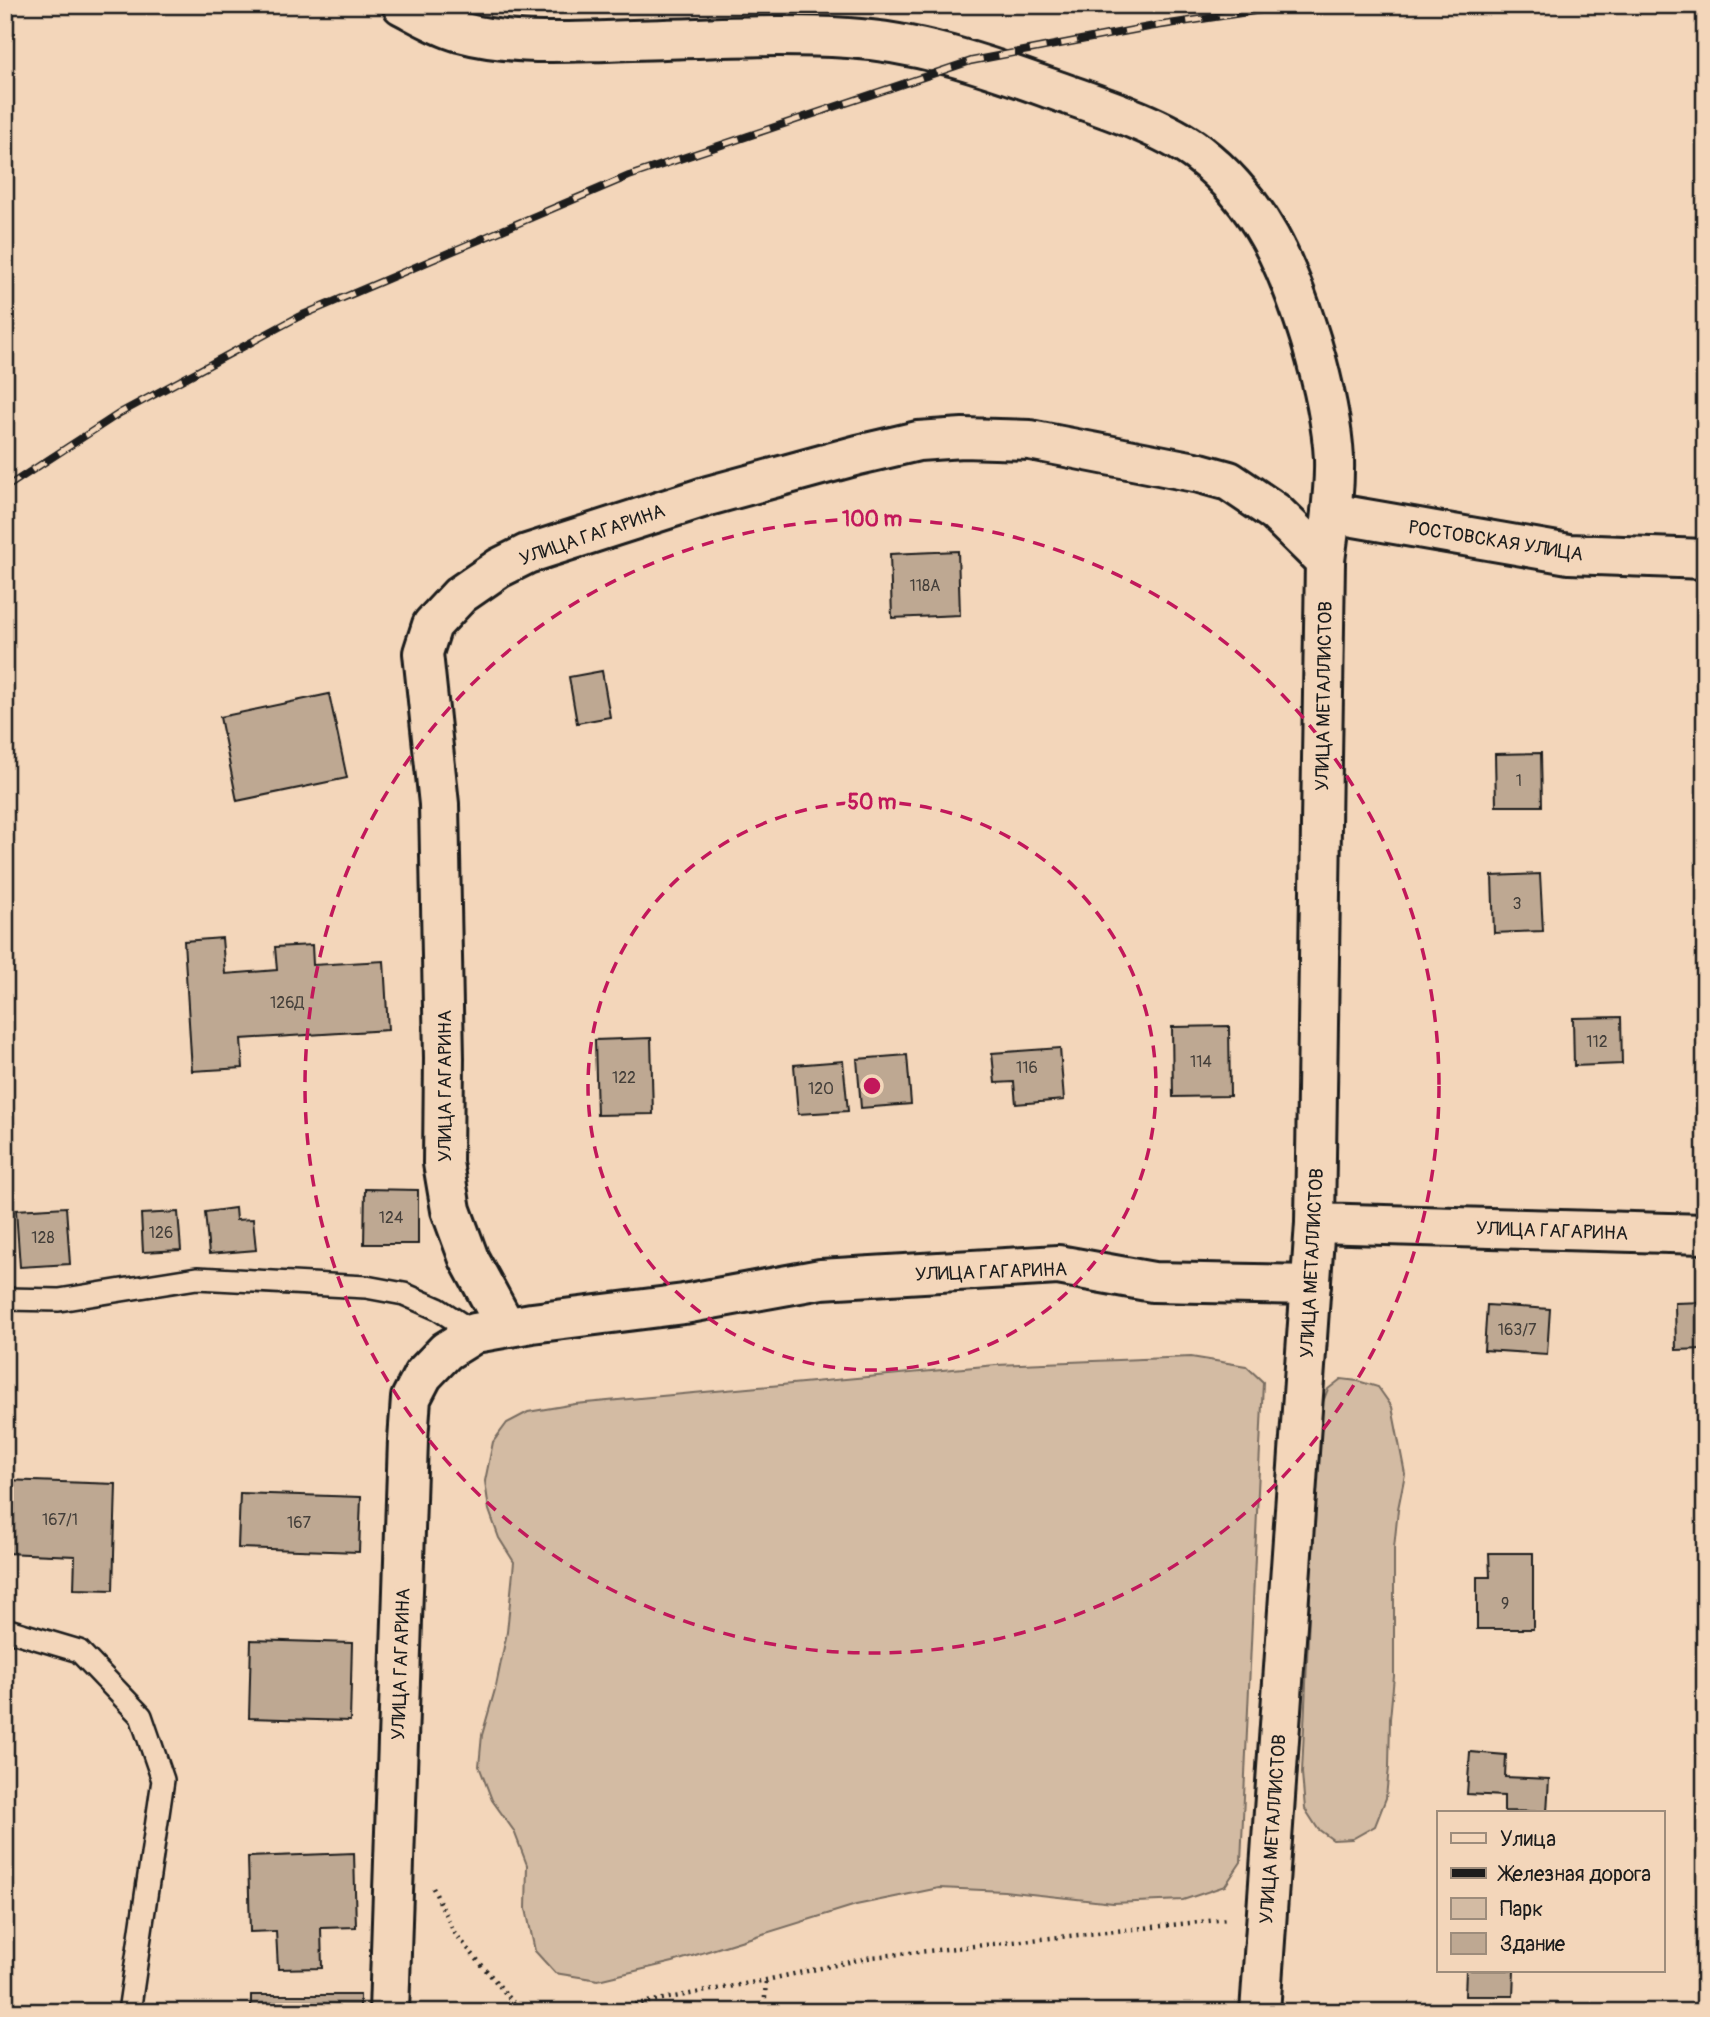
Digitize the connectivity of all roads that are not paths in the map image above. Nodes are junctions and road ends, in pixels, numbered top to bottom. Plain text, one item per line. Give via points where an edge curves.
1 (402, 5) edge
2 (1331, 513) junction
3 (1705, 559) edge
4 (1325, 561) junction
5 (1315, 1223) junction
6 (1705, 1234) edge
7 (1311, 1285) junction
8 (5, 1299) edge
9 (491, 1330) junction
10 (5, 1629) edge
11 (129, 2012) edge
12 (389, 2012) edge
13 (1260, 2012) edge

1 - 2 street, УЛИЦА МЕТАЛЛИСТОВ via 458,32 500,40 789,37 893,43 971,61 1109,109 1195,151 1232,182 1258,218 1298,299 1332,430
2 - 3 street, РОСТОВСКАЯ УЛИЦА via 1569,554
2 - 4 street, УЛИЦА МЕТАЛЛИСТОВ
4 - 5 street, УЛИЦА МЕТАЛЛИСТОВ
4 - 9 street, УЛИЦА ГАГАРИНА via 1275,512 1229,481 1030,440 963,438 918,441 708,496 527,554 460,595 432,625 423,653 439,804 443,1163 451,1210
5 - 6 street, УЛИЦА ГАГАРИНА
5 - 7 street, УЛИЦА МЕТАЛЛИСТОВ
7 - 9 street, УЛИЦА ГАГАРИНА via 1153,1282 1058,1265 821,1279 684,1304
7 - 13 street, УЛИЦА МЕТАЛЛИСТОВ
8 - 9 lane via 59,1300 197,1278 366,1287 404,1294
9 - 12 street, УЛИЦА ГАГАРИНА via 446,1351 423,1375 411,1398
10 - 11 lane via 79,1651 141,1716 163,1780

